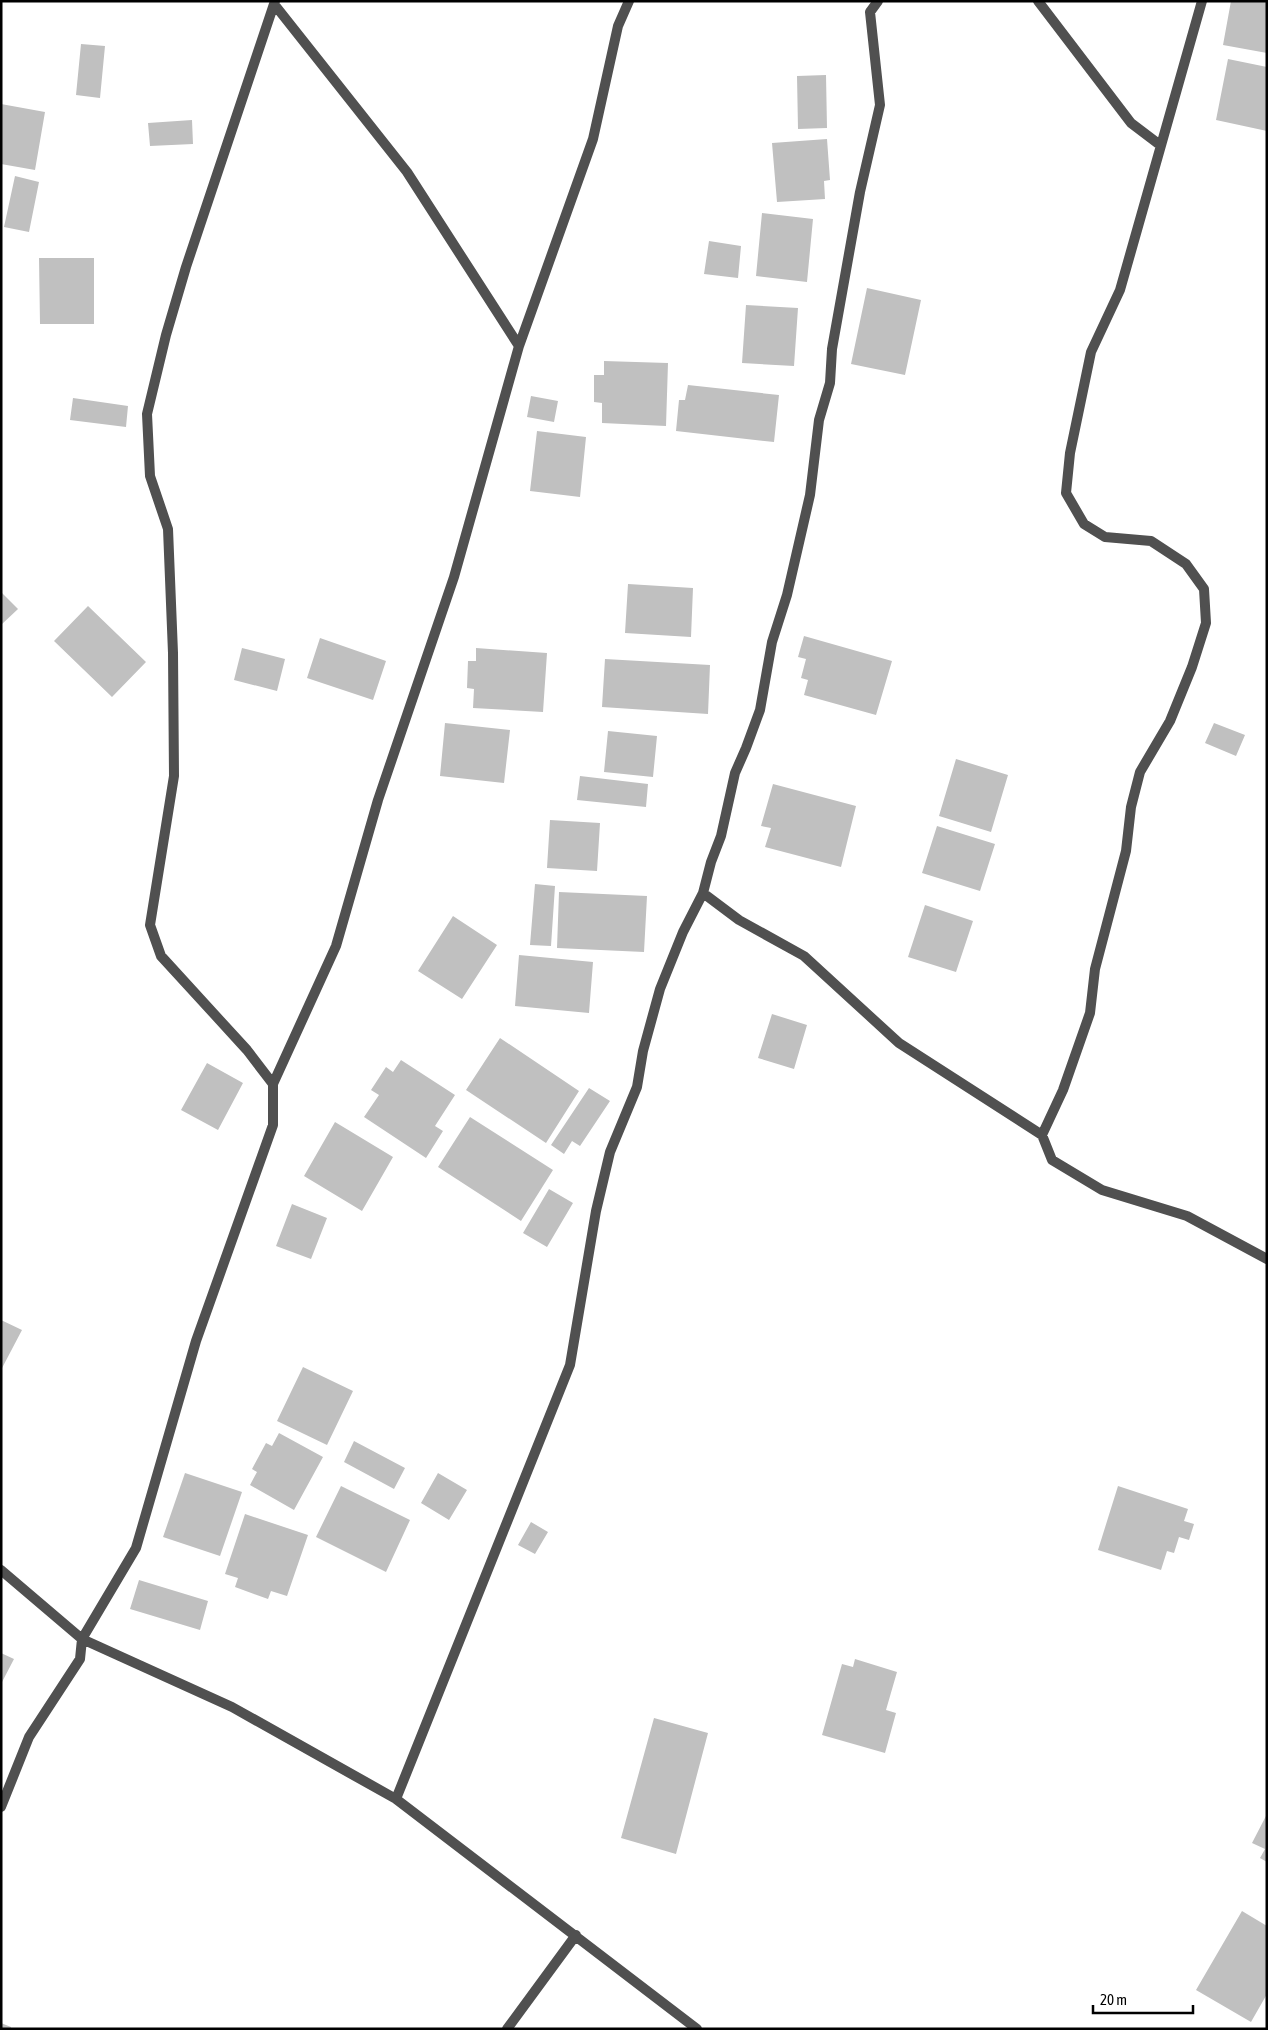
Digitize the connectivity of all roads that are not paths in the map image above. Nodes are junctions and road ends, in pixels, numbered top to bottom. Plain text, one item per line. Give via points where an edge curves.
1 (629, 1) edge
2 (878, 1) edge
3 (1038, 1) edge
4 (1202, 1) edge
5 (275, 2) edge
6 (1160, 145) junction
7 (518, 346) junction
8 (703, 893) junction
9 (273, 1084) junction
10 (1042, 1135) junction
11 (1267, 1259) edge
12 (1, 1570) edge
13 (82, 1639) junction
14 (396, 1799) junction
15 (1, 1806) edge
16 (576, 1935) junction
17 (507, 2029) edge
18 (697, 2029) edge

1 - 7 street via 618,26 593,139
2 - 8 street via 870,12 880,105 860,192 832,349 830,383 819,420 810,496 787,595 772,642 760,710 735,773 726,820
3 - 6 street via 1131,123
4 - 6 street
5 - 7 street via 407,172
5 - 9 street via 186,267 147,414 150,476 168,529 174,767 150,925 161,956 247,1050
6 - 10 street via 1120,290 1091,352 1070,453 1066,493 1084,524 1105,537 1151,542 1186,564 1204,589 1206,623 1170,721 1140,772 1126,851 1095,969 1090,1013 1063,1090
7 - 9 street via 454,577 378,800 336,946
8 - 10 street via 739,920 804,956 899,1043
8 - 14 street via 660,989 637,1087 610,1152 596,1211 570,1365
9 - 13 street via 274,1125 196,1341 136,1548
10 - 11 street via 1052,1160 1102,1190 1187,1216
12 - 13 street
13 - 14 street via 232,1707
13 - 15 street via 80,1659 29,1737
14 - 16 street
16 - 17 street
16 - 18 street

